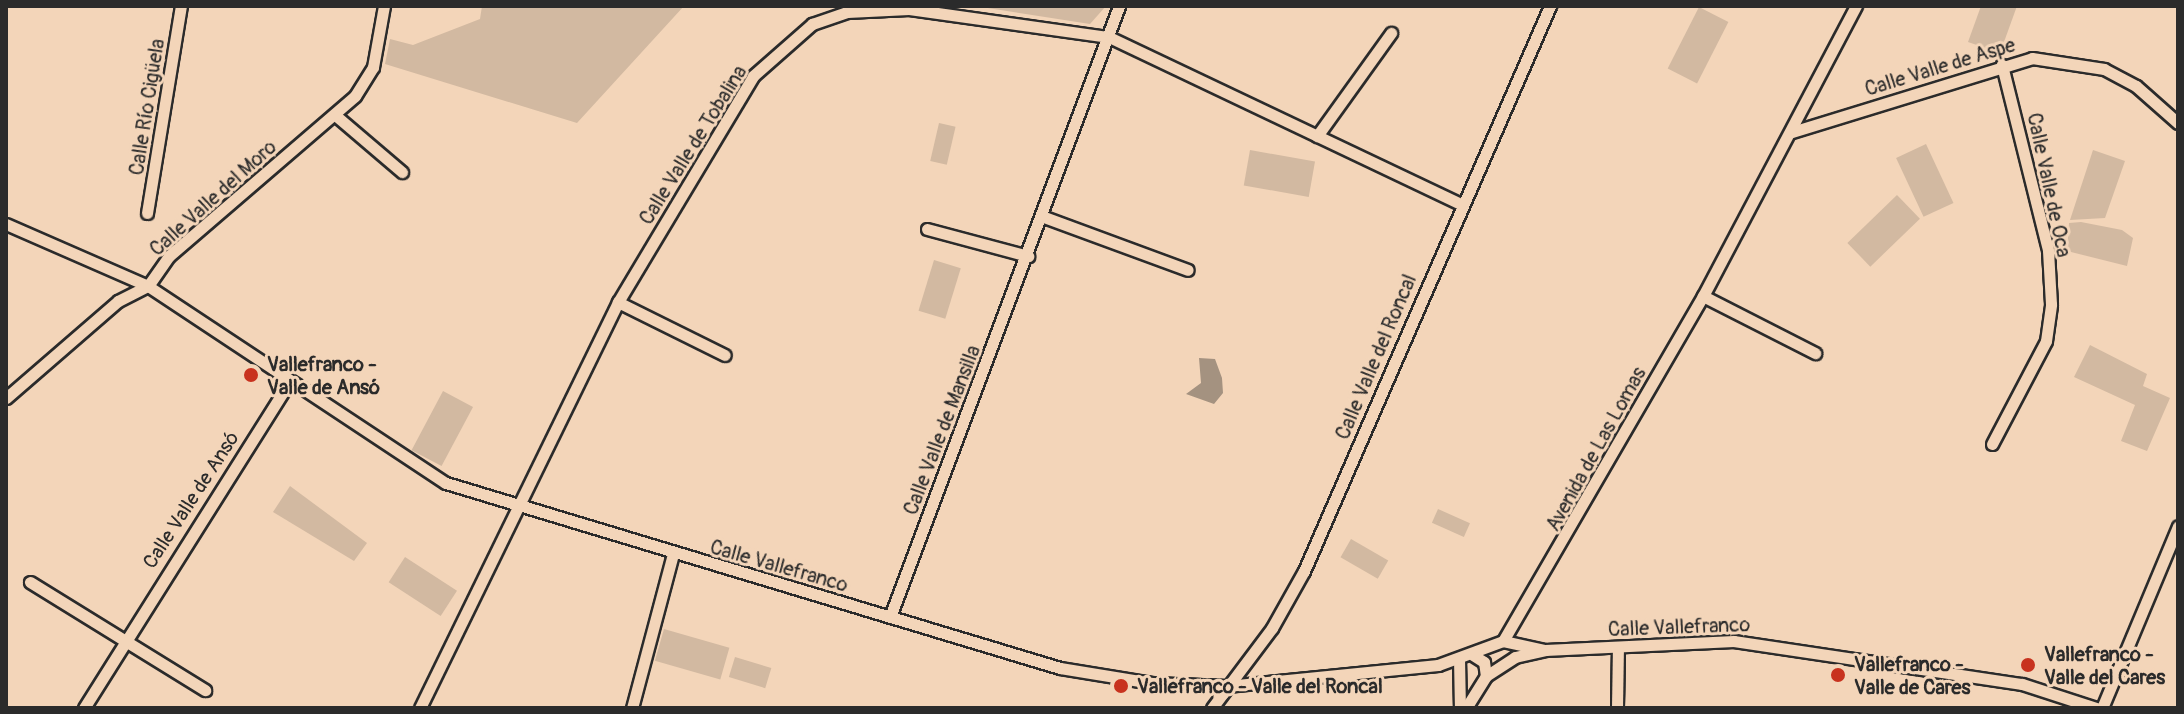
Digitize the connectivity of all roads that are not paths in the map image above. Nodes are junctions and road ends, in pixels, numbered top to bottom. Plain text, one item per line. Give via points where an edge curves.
1 (181, 6) edge
2 (384, 6) edge
3 (1119, 6) edge
4 (1550, 6) edge
5 (1856, 6) edge
6 (1391, 33) dead end
7 (1109, 37) junction
8 (2002, 65) junction
9 (335, 115) junction
10 (2178, 123) edge
11 (1792, 132) junction
12 (1317, 136) junction
13 (402, 172) dead end
14 (1460, 204) junction
15 (147, 213) dead end
16 (1044, 217) junction
17 (6, 224) edge
18 (927, 229) dead end
19 (1028, 256) junction
20 (1188, 270) dead end
21 (148, 286) junction
22 (1703, 296) junction
23 (618, 302) junction
24 (1815, 353) dead end
25 (725, 355) dead end
26 (290, 381) junction
27 (6, 398) edge
28 (1992, 444) dead end
29 (522, 504) junction
30 (2178, 526) edge
31 (673, 554) junction
32 (30, 582) dead end
33 (890, 617) junction
34 (1520, 619) junction
35 (123, 640) junction
36 (1503, 641) junction
37 (1518, 641) junction
38 (1618, 647) junction
39 (1545, 650) junction
40 (1473, 655) junction
41 (1515, 657) junction
42 (1459, 658) junction
43 (1485, 678) junction
44 (1460, 684) junction
45 (1227, 686) junction
46 (205, 690) dead end
47 (84, 708) edge
48 (420, 708) edge
49 (632, 708) edge
50 (1212, 708) edge
51 (1460, 708) edge
52 (1466, 708) edge
53 (1617, 708) edge
54 (2099, 708) edge

1 - 15 street, Calle Río Cigüela
2 - 9 street, Calle Valle del Moro via 366,84
3 - 7 street, Calle Valle de Mansilla
4 - 14 street, Calle Valle del Roncal
5 - 11 street, Avenida de Las Lomas
6 - 12 street
7 - 12 street, Calle Valle de Tobalina
7 - 16 street, Calle Valle de Mansilla
7 - 23 street, Calle Valle de Tobalina via 909,9 847,12 812,24 753,76
8 - 10 street, Calle Valle de Aspe via 2032,58 2104,69 2136,86
8 - 11 street, Calle Valle de Aspe
8 - 28 street, Calle Valle de Oca via 2048,250 2051,304 2046,341
9 - 13 street
9 - 21 street, Calle Valle del Moro via 169,256
11 - 22 street, Avenida de Las Lomas
12 - 14 street, Calle Valle de Tobalina
14 - 45 street, Calle Valle del Roncal via 1304,571 1272,628
16 - 19 street, Calle Valle de Mansilla
16 - 20 street
17 - 21 street, Calle Vallefranco
18 - 19 street
19 - 33 street, Calle Valle de Mansilla
21 - 26 street, Calle Vallefranco
21 - 27 street, Calle Valle del Moro via 118,301
22 - 24 street
22 - 34 street, Avenida de Las Lomas
23 - 25 street
23 - 29 street, Calle Valle de Tobalina
26 - 29 street, Calle Vallefranco via 446,483
26 - 35 street, Calle Valle de Ansó
29 - 31 street, Calle Vallefranco
29 - 48 street, Calle Valle de Tobalina
30 - 54 street
31 - 33 street, Calle Vallefranco
31 - 49 street
32 - 35 street
33 - 45 street, Calle Vallefranco via 1060,668 1152,683
34 - 36 street, Avenida de Las Lomas
34 - 37 street, Avenida de Las Lomas
35 - 46 street
35 - 47 street, Calle Valle de Ansó
36 - 37 street, Calle Vallefranco
36 - 40 street, Calle Vallefranco
37 - 39 street, Calle Vallefranco
37 - 41 street
38 - 39 street, Calle Vallefranco
38 - 53 street
38 - 54 street, Calle Vallefranco via 1734,641 1796,645 2022,684
39 - 41 street, Calle Vallefranco
40 - 42 street
40 - 43 street via 1484,662
41 - 43 street, Calle Vallefranco
42 - 44 street
42 - 45 street, Calle Vallefranco
43 - 44 street via 1473,687
43 - 52 street
44 - 51 street
45 - 50 street, Calle Valle del Roncal

